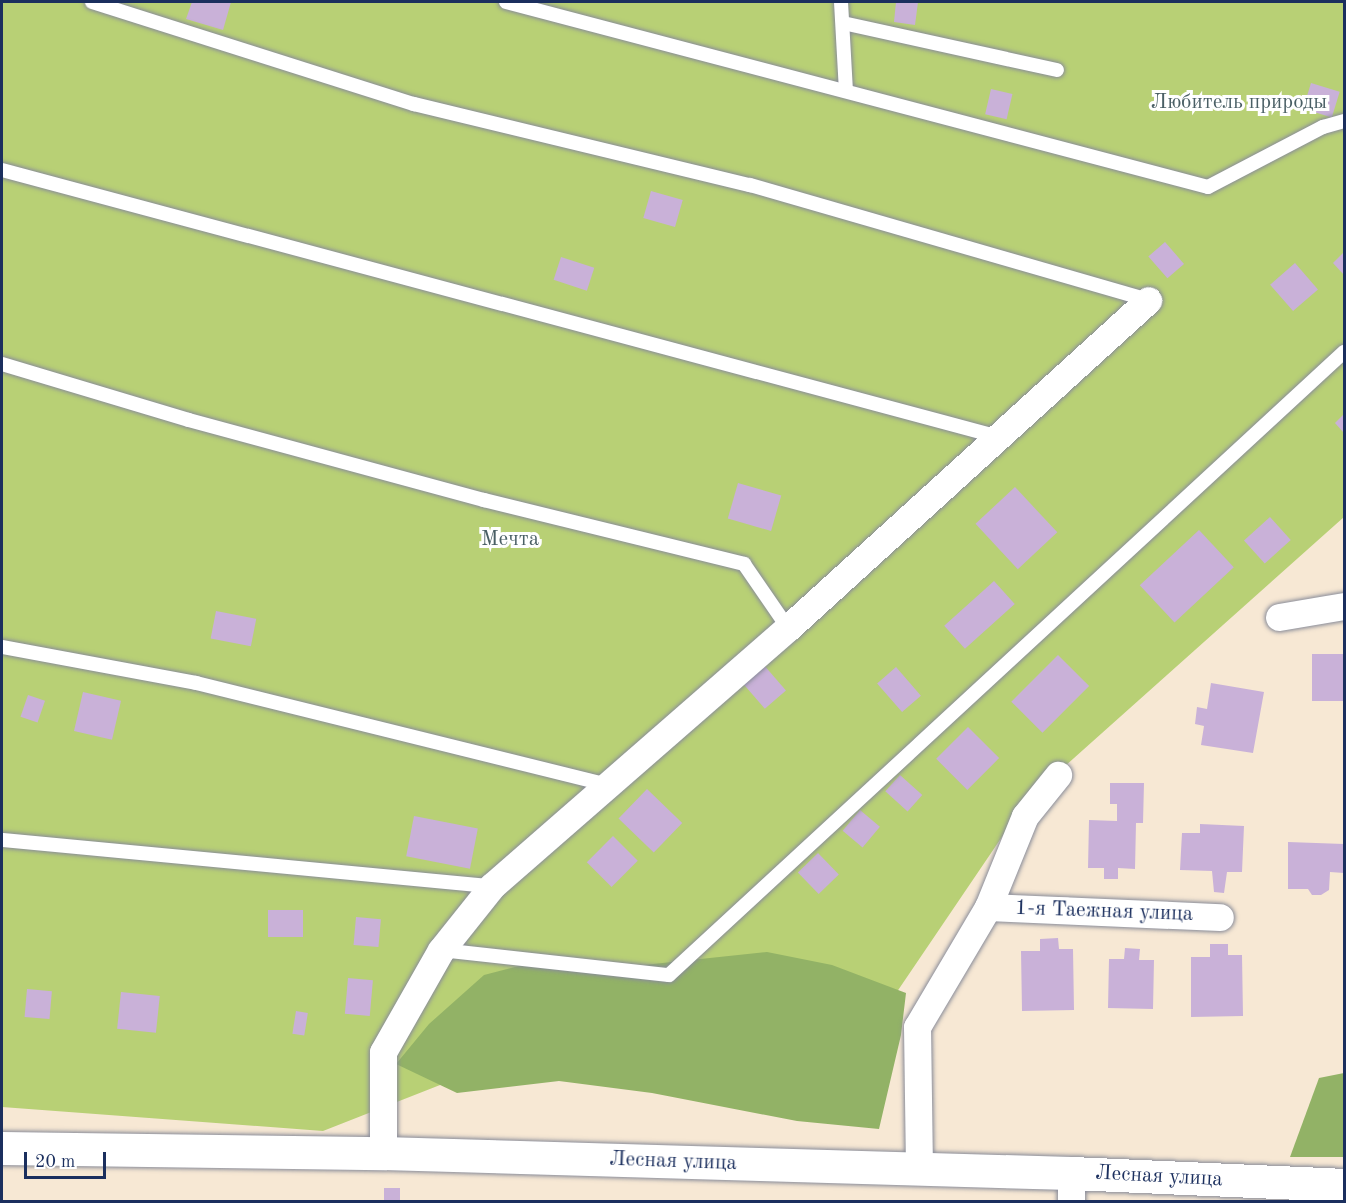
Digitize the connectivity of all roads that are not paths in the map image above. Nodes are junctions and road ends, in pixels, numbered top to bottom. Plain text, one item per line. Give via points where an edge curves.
1 (92, 2) edge
2 (506, 2) edge
3 (841, 2) edge
4 (843, 23) junction
5 (1057, 70) dead end
6 (846, 91) junction
7 (1344, 121) edge
8 (2, 170) edge
9 (1148, 300) joint
10 (1344, 352) edge
11 (2, 364) edge
12 (999, 437) junction
13 (1344, 606) edge
14 (1279, 617) dead end
15 (788, 628) junction
16 (2, 647) edge
17 (1058, 775) dead end
18 (610, 786) junction
19 (2, 840) edge
20 (492, 886) junction
21 (988, 907) junction
22 (1220, 916) dead end
23 (441, 950) junction
24 (2, 1148) edge
25 (383, 1153) junction
26 (919, 1169) junction
27 (1344, 1185) edge
28 (1071, 1187) edge

1 - 9 lane via 414,104 750,184
2 - 6 lane
3 - 4 lane
4 - 5 lane
4 - 6 lane
6 - 7 lane via 1208,187 1323,127
8 - 12 lane
9 - 12 street
10 - 23 lane via 669,975
11 - 15 lane via 189,420 473,497 744,564
12 - 15 street
13 - 14 street
15 - 18 street
16 - 18 lane via 196,683
17 - 21 street via 1025,816
18 - 20 street
19 - 20 lane
20 - 23 street
21 - 22 street, 1-я Таежная улица
21 - 26 street via 917,1027
23 - 25 street via 383,1052
24 - 25 street, Лесная улица
25 - 26 street, Лесная улица
26 - 28 street, Лесная улица
27 - 28 street, Лесная улица

